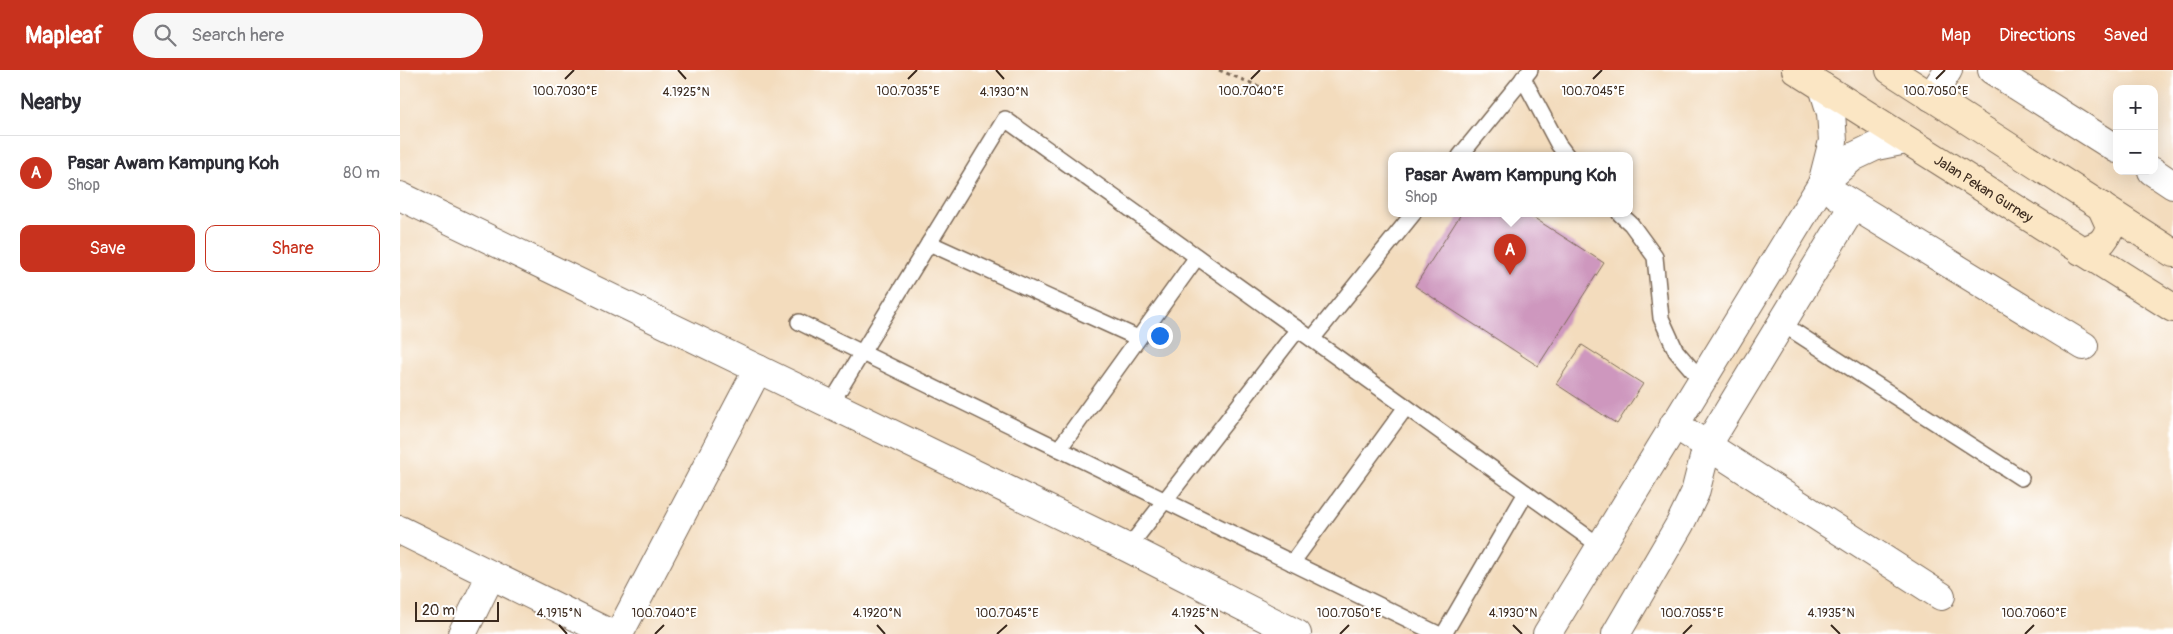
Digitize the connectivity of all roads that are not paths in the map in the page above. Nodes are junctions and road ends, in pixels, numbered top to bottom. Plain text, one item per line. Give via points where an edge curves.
1 (1796, 70) edge
2 (1890, 70) edge
3 (1948, 70) edge
4 (1992, 70) edge
5 (1527, 74) edge
6 (1823, 87) junction
7 (1931, 97) junction
8 (1906, 140) junction
9 (2113, 146) edge
10 (1463, 152) edge
11 (1564, 152) edge
12 (2158, 175) edge
13 (1822, 184) junction
14 (2173, 185) edge
15 (400, 196) edge
16 (1852, 206) junction
17 (2101, 206) junction
18 (1412, 217) edge
19 (1623, 217) edge
20 (929, 243) junction
21 (2081, 251) junction
22 (2173, 253) edge
23 (1197, 257) junction
24 (2173, 308) edge
25 (799, 322) dead end
26 (1781, 323) junction
27 (1298, 329) junction
28 (1138, 338) junction
29 (1312, 339) junction
30 (2084, 346) dead end
31 (862, 352) junction
32 (758, 370) junction
33 (1701, 380) junction
34 (830, 405) junction
35 (1406, 407) junction
36 (1674, 424) junction
37 (1707, 446) junction
38 (1059, 448) junction
39 (2021, 478) dead end
40 (1526, 492) junction
41 (1165, 501) junction
42 (400, 530) edge
43 (1600, 546) junction
44 (1128, 548) junction
45 (1292, 563) junction
46 (491, 575) junction
47 (1941, 596) dead end
48 (462, 634) edge
49 (611, 634) edge
50 (619, 634) edge
51 (1297, 634) edge
52 (1438, 634) edge
53 (1444, 634) edge
54 (1547, 634) edge
55 (1616, 634) edge

1 - 6 main road, Jalan Pekan Gurney
2 - 7 main road
3 - 7 street
4 - 9 street
5 - 10 lane
5 - 11 lane
6 - 8 main road, Jalan Pekan Gurney
6 - 13 street via 1830,113 1832,141
7 - 17 main road
8 - 13 street via 1876,146 1854,157
8 - 21 main road, Jalan Pekan Gurney
12 - 14 street
13 - 16 street
13 - 33 street
15 - 32 street
16 - 26 street
16 - 30 street
17 - 21 main road via 2110,226 2106,239 2096,247
17 - 22 main road
18 - 29 lane
19 - 33 lane via 1655,257 1661,318 1676,351
20 - 23 lane via 1005,119
20 - 28 lane
20 - 31 lane
21 - 24 main road, Jalan Pekan Gurney
23 - 27 lane
23 - 28 lane
25 - 31 lane
26 - 37 street
26 - 39 lane
27 - 29 lane
27 - 41 lane
28 - 38 lane
29 - 35 lane
31 - 34 lane
31 - 38 lane
32 - 34 street
32 - 50 street
33 - 36 street
34 - 44 street
35 - 40 lane
35 - 45 lane
36 - 37 street
36 - 43 street
37 - 47 street
37 - 55 street via 1688,508
38 - 41 lane
40 - 43 lane
40 - 53 lane
41 - 44 lane
41 - 45 lane
42 - 46 street
43 - 54 street
44 - 51 street
45 - 52 lane
46 - 48 street
46 - 49 street

